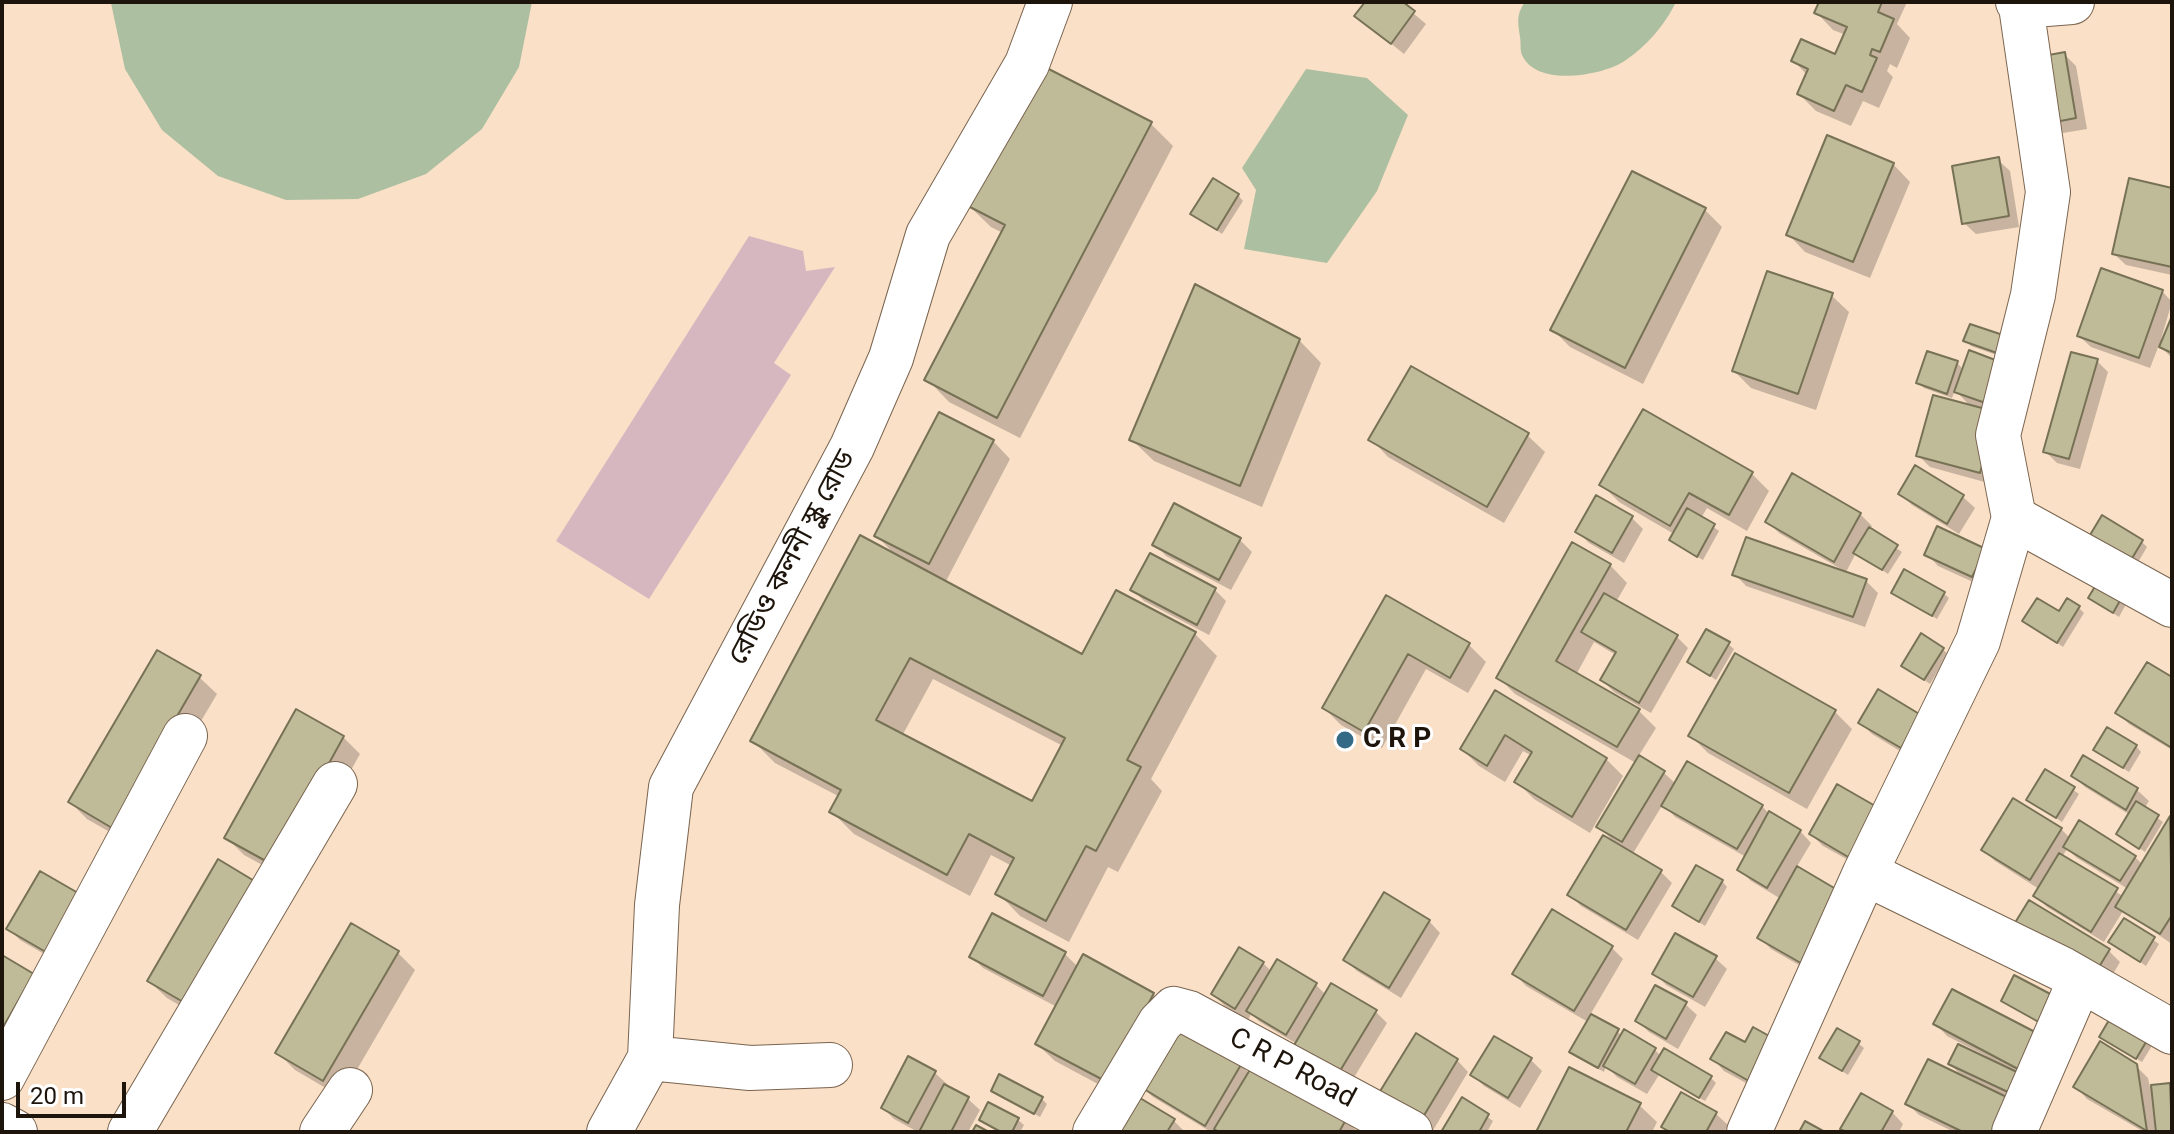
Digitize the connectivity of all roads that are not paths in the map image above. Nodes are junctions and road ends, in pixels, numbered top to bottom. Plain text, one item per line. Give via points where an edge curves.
1 (1050, 2) edge
2 (2072, 2) edge
3 (2019, 4) edge
4 (2014, 518) junction
5 (2172, 605) edge
6 (185, 736) dead end
7 (335, 784) dead end
8 (1865, 873) junction
9 (2080, 980) junction
10 (2172, 1032) edge
11 (650, 1058) junction
12 (830, 1065) dead end
13 (2, 1078) edge
14 (350, 1090) dead end
15 (2, 1125) edge
16 (15, 1132) edge
17 (130, 1132) edge
18 (322, 1132) edge
19 (609, 1132) edge
20 (1095, 1132) edge
21 (1410, 1132) edge
22 (1749, 1132) edge
23 (2014, 1132) edge

1 - 11 street, রেডিও কলনী স্কুল রোড via 1027,64 928,235 891,358 852,447 671,787 657,905
2 - 3 street
3 - 4 street via 2048,192 2033,295 1998,435
4 - 5 street
4 - 8 street via 1978,641
6 - 13 street
7 - 17 street
8 - 9 street
8 - 22 street
9 - 10 street
9 - 23 street
11 - 12 street via 750,1068
11 - 19 street, রেডিও কলনী স্কুল রোড
14 - 18 street
15 - 16 street
20 - 21 street, C R P Road via 1160,1023 1174,1009

